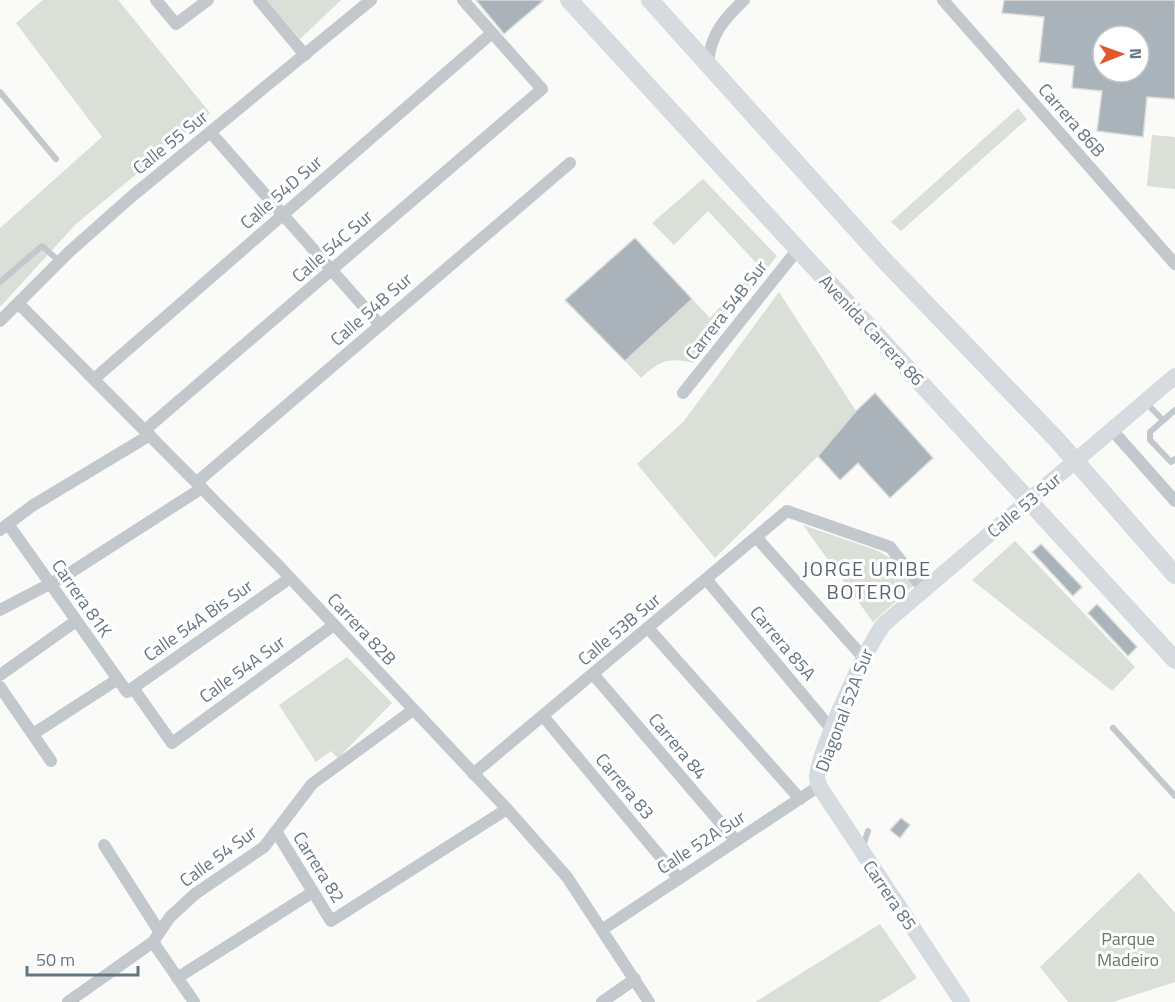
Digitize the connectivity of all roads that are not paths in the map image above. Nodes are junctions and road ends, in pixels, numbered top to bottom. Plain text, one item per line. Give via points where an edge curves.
1 (156, 0) edge
2 (208, 0) edge
3 (259, 0) edge
4 (371, 0) edge
5 (463, 0) edge
6 (569, 0) edge
7 (650, 0) edge
8 (661, 0) edge
9 (744, 0) edge
10 (943, 0) edge
11 (492, 33) junction
12 (305, 55) junction
13 (708, 62) junction
14 (0, 92) edge
15 (211, 133) junction
16 (56, 159) dead end
17 (570, 163) dead end
18 (283, 215) junction
19 (798, 249) junction
20 (59, 262) junction
21 (1175, 264) edge
22 (331, 270) junction
23 (0, 282) edge
24 (19, 304) junction
25 (0, 321) edge
26 (380, 325) junction
27 (1175, 376) edge
28 (94, 379) junction
29 (683, 393) dead end
30 (1145, 402) junction
31 (1175, 410) edge
32 (1162, 419) junction
33 (1112, 430) junction
34 (147, 432) junction
35 (1075, 462) junction
36 (1174, 463) edge
37 (199, 485) junction
38 (1174, 498) edge
39 (1029, 501) junction
40 (4, 527) edge
41 (756, 537) junction
42 (1175, 575) edge
43 (290, 578) junction
44 (706, 579) junction
45 (50, 584) junction
46 (924, 590) junction
47 (0, 610) edge
48 (76, 621) junction
49 (334, 625) junction
50 (648, 628) junction
51 (874, 635) joint
52 (863, 657) junction
53 (1175, 660) edge
54 (593, 674) junction
55 (0, 675) edge
56 (118, 679) junction
57 (0, 687) edge
58 (130, 690) junction
59 (413, 710) junction
60 (543, 716) junction
61 (1113, 728) dead end
62 (833, 731) junction
63 (33, 734) junction
64 (172, 743) joint
65 (51, 761) dead end
66 (473, 774) junction
67 (819, 786) junction
68 (1175, 796) edge
69 (800, 799) junction
70 (507, 809) junction
71 (868, 831) dead end
72 (277, 833) junction
73 (736, 841) junction
74 (104, 845) dead end
75 (861, 852) junction
76 (679, 879) junction
77 (313, 892) junction
78 (603, 929) junction
79 (156, 936) junction
80 (177, 978) junction
81 (635, 979) junction
82 (68, 1002) edge
83 (194, 1002) edge
84 (602, 1002) edge
85 (649, 1002) edge
86 (962, 1002) edge

1 - 2 street via 176,24
3 - 12 street
4 - 12 street, Calle 55 Sur
5 - 11 street
6 - 19 main road, Avenida Carrera 86
7 - 8 street
7 - 13 main road
9 - 13 street via 720,24 712,39
10 - 21 street, Carrera 86B
11 - 18 street, Calle 54D Sur
11 - 22 street, Calle 54C Sur via 542,89
12 - 15 street, Calle 55 Sur
13 - 35 main road via 883,259
14 - 16 lane
15 - 18 street
15 - 20 street, Calle 55 Sur
17 - 26 street, Calle 54B Sur
18 - 22 street
18 - 28 street, Calle 54D Sur
19 - 29 street, Carrera 54B Sur
19 - 39 main road, Avenida Carrera 86
20 - 23 lane via 42,246
20 - 24 street, Calle 55 Sur
22 - 26 street
22 - 34 street, Calle 54C Sur
24 - 25 street, Calle 55 Sur
24 - 28 street, Carrera 82B
26 - 37 street, Calle 54B Sur
27 - 30 street, Calle 53 Sur
28 - 34 street, Carrera 82B
30 - 32 lane
30 - 33 street, Calle 53 Sur
31 - 32 lane
32 - 36 lane via 1150,432 1150,440
33 - 35 street, Calle 53 Sur
33 - 38 street
34 - 37 street, Carrera 82B
34 - 40 street, Calle 54C Sur
35 - 39 street, Calle 53 Sur
35 - 42 main road
37 - 43 street, Carrera 82B
37 - 45 street, Calle 54B Sur
39 - 46 street, Calle 53 Sur
39 - 53 main road, Avenida Carrera 86
40 - 45 street, Carrera 81K
41 - 44 street, Calle 53B Sur
41 - 46 street, Calle 53B Sur via 787,511 890,547
41 - 52 street
43 - 49 street, Carrera 82B
43 - 58 street, Calle 54A Bis Sur
44 - 50 street, Calle 53B Sur
44 - 62 street, Carrera 85A
45 - 47 street, Calle 54B Sur
45 - 48 street, Carrera 81K
46 - 51 street, Calle 53 Sur
48 - 55 street
48 - 56 street, Carrera 81K
49 - 59 street, Carrera 82B
49 - 64 street, Calle 54A Sur
50 - 54 street, Calle 53B Sur
50 - 69 street
51 - 52 street, Diagonal 52A Sur
52 - 62 street, Diagonal 52A Sur
54 - 60 street, Calle 53B Sur
54 - 73 street, Carrera 84
56 - 58 street, Carrera 81K
56 - 63 street
57 - 63 street
58 - 64 street, Carrera 81K
59 - 66 street, Carrera 82B
59 - 72 street, Calle 54 Sur via 312,784
60 - 66 street, Calle 53B Sur
60 - 76 street, Carrera 83
61 - 68 lane
62 - 67 street, Diagonal 52A Sur via 818,774
63 - 65 street
66 - 70 street, Carrera 82B
67 - 69 street, Calle 52A Sur
67 - 75 street, Carrera 85
69 - 73 street, Calle 52A Sur
70 - 77 street, Carrera 82 via 331,921
70 - 78 street, Carrera 82B via 567,877
71 - 75 lane
72 - 77 street, Carrera 82
72 - 79 street, Calle 54 Sur via 255,855 186,902
73 - 76 street, Calle 52A Sur
74 - 79 street
75 - 86 street, Carrera 85
76 - 78 street, Calle 52A Sur
77 - 80 street
78 - 81 street, Carrera 82B
79 - 80 street
79 - 82 street, Calle 54 Sur
80 - 83 street
81 - 84 street
81 - 85 street, Carrera 82B

